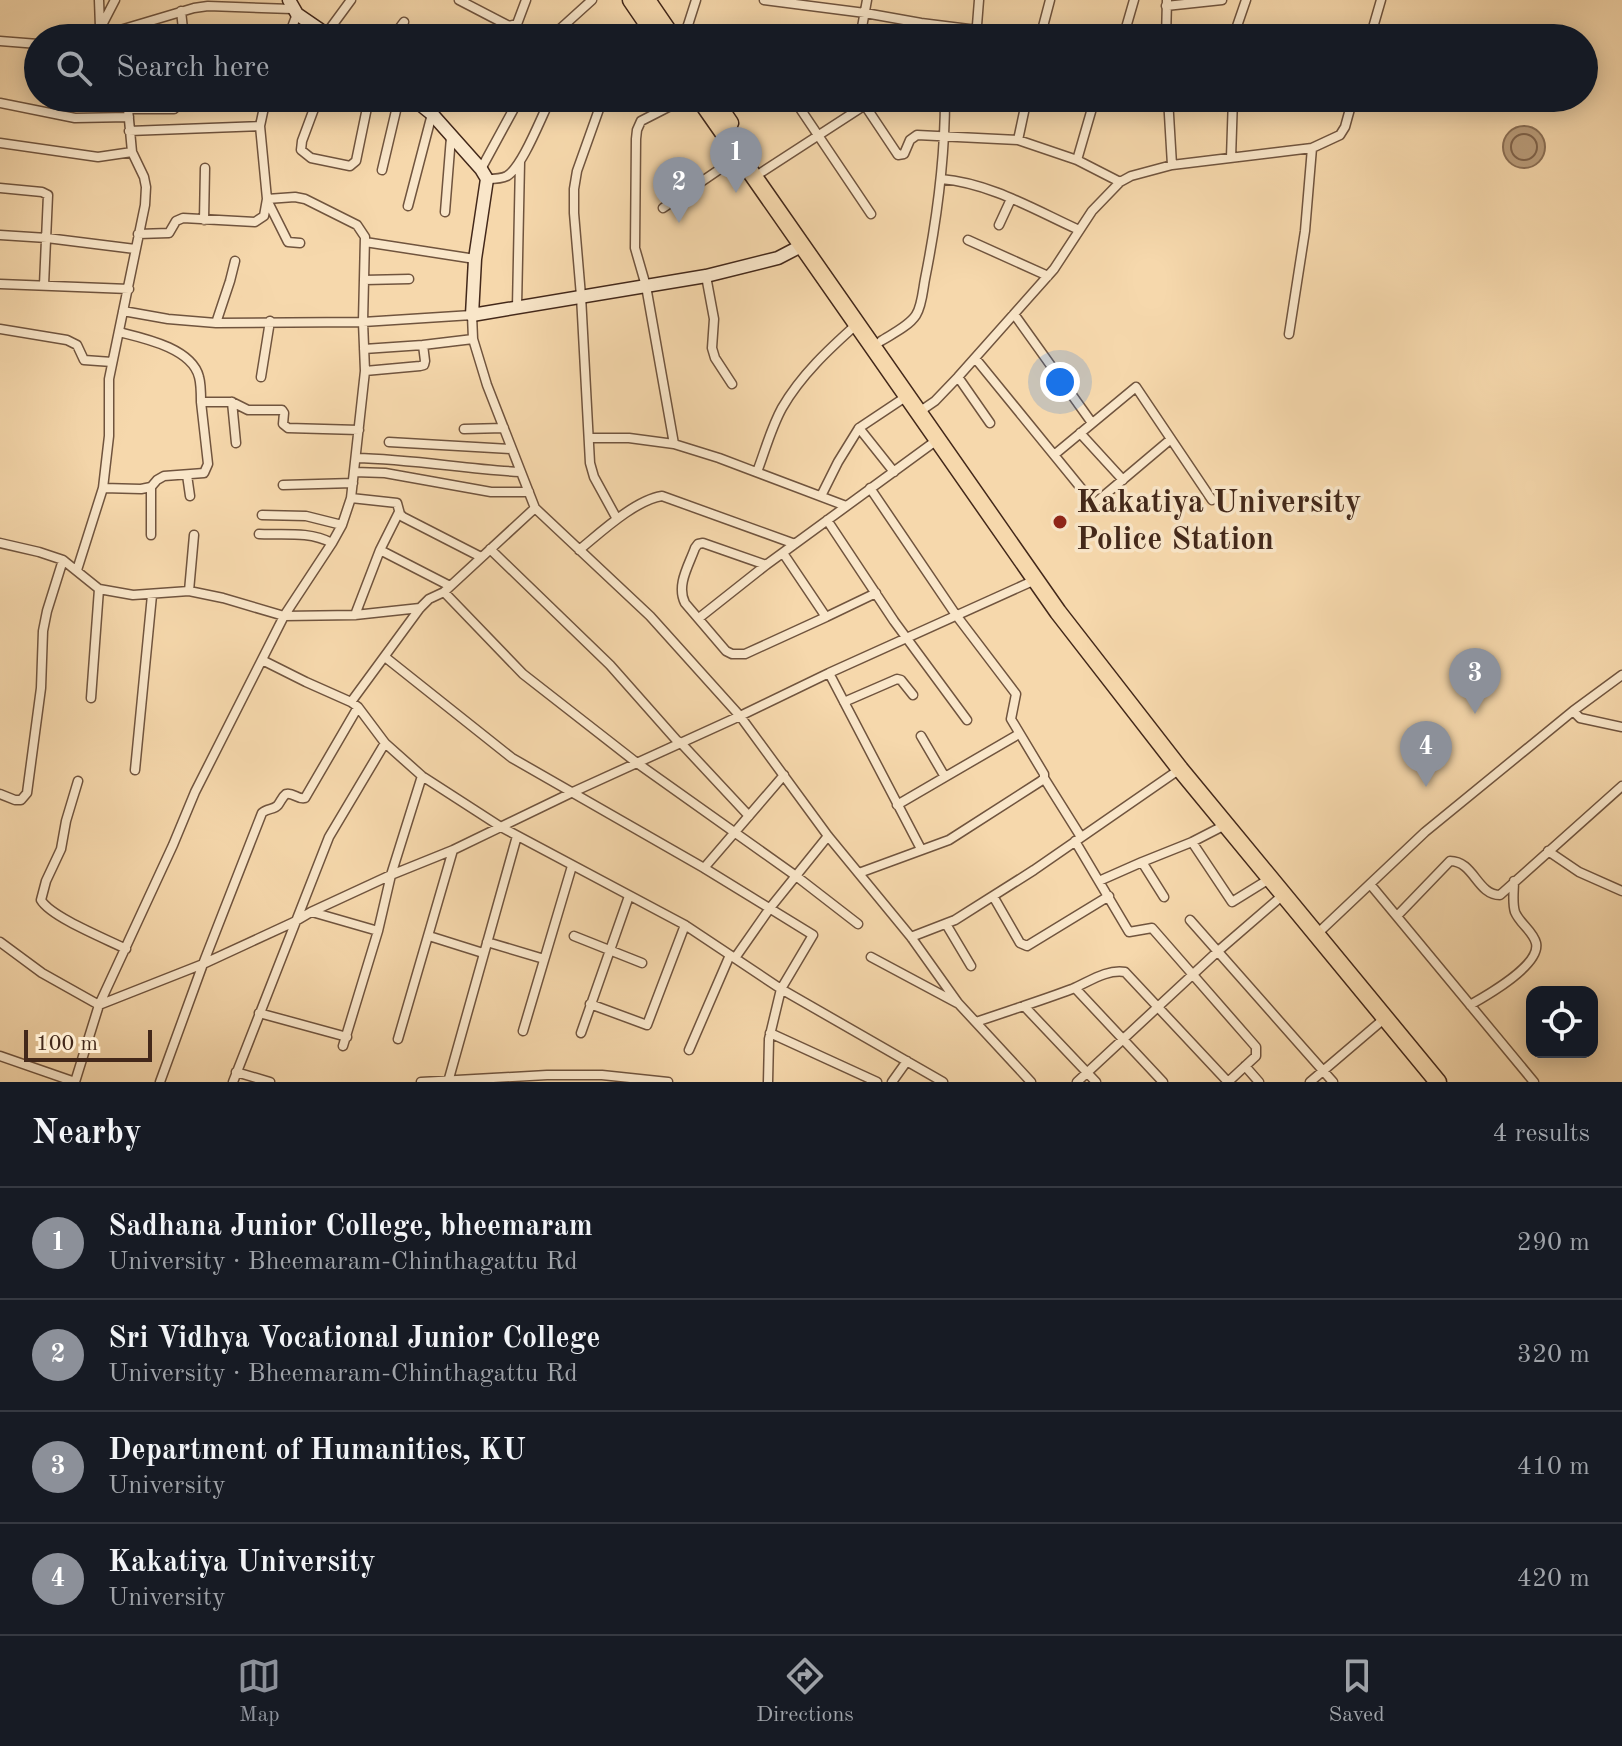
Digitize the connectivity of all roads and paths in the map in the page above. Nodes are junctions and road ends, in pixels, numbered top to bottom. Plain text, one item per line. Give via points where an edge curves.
1 (99, 0) edge
2 (115, 0) edge
3 (351, 0) edge
4 (459, 0) edge
5 (526, 0) edge
6 (592, 0) edge
7 (631, 0) edge
8 (647, 0) edge
9 (696, 0) edge
10 (764, 0) edge
11 (867, 0) edge
12 (979, 0) edge
13 (1050, 0) edge
14 (1134, 0) edge
15 (1222, 0) edge
16 (1246, 0) edge
17 (1381, 0) edge
18 (1166, 3) edge
19 (293, 8) edge
20 (181, 11) junction
21 (865, 13) junction
22 (909, 21) junction
23 (100, 24) edge
24 (105, 24) edge
25 (137, 24) edge
26 (182, 24) edge
27 (314, 24) edge
28 (336, 24) edge
29 (505, 24) edge
30 (517, 24) edge
31 (565, 24) edge
32 (647, 24) edge
33 (663, 24) edge
34 (688, 24) edge
35 (863, 24) edge
36 (909, 24) edge
37 (924, 24) edge
38 (977, 24) edge
39 (1044, 24) edge
40 (1127, 24) edge
41 (1166, 24) edge
42 (1238, 24) edge
43 (1374, 24) edge
44 (0, 41) edge
45 (24, 43) edge
46 (0, 103) edge
47 (24, 108) edge
48 (45, 112) edge
49 (140, 112) edge
50 (263, 112) edge
51 (313, 112) edge
52 (366, 112) edge
53 (396, 112) edge
54 (430, 112) edge
55 (513, 112) edge
56 (544, 112) edge
57 (598, 112) edge
58 (659, 112) edge
59 (709, 112) edge
60 (722, 112) edge
61 (802, 112) edge
62 (849, 112) edge
63 (869, 112) edge
64 (945, 112) edge
65 (1024, 112) edge
66 (1091, 112) edge
67 (1169, 112) edge
68 (1233, 112) edge
69 (1349, 112) edge
70 (128, 113) junction
71 (432, 114) junction
72 (260, 126) junction
73 (129, 131) junction
74 (451, 136) junction
75 (818, 136) junction
76 (945, 136) junction
77 (1018, 140) junction
78 (0, 143) edge
79 (1312, 148) junction
80 (132, 152) junction
81 (740, 155) junction
82 (1231, 158) junction
83 (1077, 160) junction
84 (520, 162) junction
85 (1172, 165) junction
86 (205, 168) dead end
87 (382, 170) dead end
88 (762, 172) junction
89 (484, 174) junction
90 (941, 179) junction
91 (1120, 182) junction
92 (0, 188) edge
93 (267, 199) junction
94 (1011, 199) junction
95 (408, 206) dead end
96 (663, 208) dead end
97 (445, 212) dead end
98 (871, 214) dead end
99 (204, 220) junction
100 (999, 225) dead end
101 (1079, 230) junction
102 (138, 234) junction
103 (0, 235) edge
104 (47, 238) junction
105 (968, 240) dead end
106 (365, 242) junction
107 (300, 243) dead end
108 (803, 245) junction
109 (135, 249) junction
110 (475, 259) junction
111 (235, 261) dead end
112 (706, 276) junction
113 (1048, 276) junction
114 (409, 279) dead end
115 (364, 280) junction
116 (0, 284) edge
117 (44, 285) junction
118 (646, 286) junction
119 (129, 289) junction
120 (581, 296) junction
121 (517, 307) junction
122 (123, 311) junction
123 (1014, 314) junction
124 (472, 315) junction
125 (270, 321) junction
126 (363, 322) junction
127 (216, 323) junction
128 (857, 323) junction
129 (0, 329) edge
130 (119, 332) junction
131 (1289, 334) dead end
132 (473, 339) junction
133 (881, 341) junction
134 (423, 345) junction
135 (364, 349) junction
136 (975, 358) junction
137 (112, 362) junction
138 (365, 371) junction
139 (261, 377) dead end
140 (958, 377) junction
141 (732, 384) dead end
142 (908, 395) junction
143 (201, 402) junction
144 (232, 402) junction
145 (923, 410) junction
146 (990, 423) dead end
147 (1092, 423) junction
148 (504, 428) junction
149 (859, 428) junction
150 (464, 429) dead end
151 (359, 430) junction
152 (1080, 433) junction
153 (589, 438) junction
154 (1171, 439) junction
155 (938, 440) junction
156 (389, 442) dead end
157 (236, 443) dead end
158 (674, 444) junction
159 (511, 449) junction
160 (1054, 455) junction
161 (356, 458) junction
162 (354, 472) junction
163 (520, 472) junction
164 (757, 472) junction
165 (894, 472) junction
166 (187, 475) junction
167 (1123, 480) junction
168 (353, 483) junction
169 (283, 485) dead end
170 (151, 487) junction
171 (103, 488) junction
172 (870, 488) junction
173 (529, 492) junction
174 (190, 496) dead end
175 (821, 496) junction
176 (351, 498) junction
177 (1212, 500) dead end
178 (846, 506) junction
179 (535, 508) junction
180 (399, 512) junction
181 (262, 515) dead end
182 (617, 519) junction
183 (827, 520) junction
184 (342, 525) junction
185 (259, 534) dead end
186 (151, 535) dead end
187 (194, 535) dead end
188 (0, 543) edge
189 (332, 543) junction
190 (795, 544) junction
191 (490, 549) junction
192 (380, 550) junction
193 (579, 550) junction
194 (783, 553) junction
195 (481, 557) junction
196 (63, 560) junction
197 (766, 565) junction
198 (77, 570) junction
199 (1035, 580) junction
200 (99, 589) junction
201 (447, 589) junction
202 (189, 591) junction
203 (876, 593) junction
204 (152, 595) junction
205 (420, 608) junction
206 (355, 615) junction
207 (956, 615) junction
208 (284, 616) junction
209 (826, 617) junction
210 (699, 618) junction
211 (909, 639) junction
212 (385, 657) junction
213 (262, 660) junction
214 (829, 673) junction
215 (1622, 675) edge
216 (913, 695) dead end
217 (91, 698) dead end
218 (844, 702) junction
219 (354, 705) junction
220 (1573, 711) junction
221 (740, 716) junction
222 (967, 720) dead end
223 (1622, 727) edge
224 (1019, 734) junction
225 (921, 736) dead end
226 (385, 743) junction
227 (680, 743) junction
228 (637, 763) junction
229 (1180, 769) junction
230 (135, 770) dead end
231 (784, 775) junction
232 (422, 776) junction
233 (945, 777) junction
234 (1044, 778) junction
235 (78, 781) dead end
236 (1622, 786) edge
237 (573, 792) junction
238 (0, 794) edge
239 (897, 805) junction
240 (749, 816) junction
241 (1227, 824) junction
242 (501, 827) junction
243 (734, 833) junction
244 (517, 836) junction
245 (828, 836) junction
246 (1078, 839) junction
247 (1192, 842) junction
248 (921, 849) junction
249 (453, 850) junction
250 (1548, 851) junction
251 (1142, 862) junction
252 (572, 866) junction
253 (704, 868) junction
254 (859, 873) junction
255 (391, 875) junction
256 (796, 876) junction
257 (1271, 878) junction
258 (1099, 881) junction
259 (1514, 881) junction
260 (1370, 884) junction
261 (1622, 891) edge
262 (1284, 894) junction
263 (629, 896) junction
264 (993, 896) junction
265 (1109, 896) junction
266 (1164, 897) dead end
267 (770, 908) junction
268 (311, 912) junction
269 (1397, 916) junction
270 (1190, 920) dead end
271 (294, 922) junction
272 (858, 924) dead end
273 (946, 924) junction
274 (685, 925) junction
275 (378, 931) junction
276 (1320, 931) junction
277 (429, 936) junction
278 (574, 936) dead end
279 (911, 937) junction
280 (0, 942) edge
281 (487, 942) junction
282 (126, 949) junction
283 (609, 950) junction
284 (1217, 952) junction
285 (483, 953) junction
286 (733, 957) junction
287 (871, 957) dead end
288 (544, 959) junction
289 (642, 963) dead end
290 (203, 964) junction
291 (971, 966) dead end
292 (1192, 976) junction
293 (1075, 988) junction
294 (781, 989) junction
295 (958, 1003) junction
296 (590, 1004) junction
297 (99, 1005) junction
298 (1470, 1005) junction
299 (1024, 1006) junction
300 (1157, 1008) junction
301 (259, 1013) junction
302 (1385, 1018) junction
303 (976, 1022) junction
304 (523, 1031) dead end
305 (581, 1033) dead end
306 (770, 1033) junction
307 (398, 1039) dead end
308 (1123, 1039) junction
309 (689, 1050) dead end
310 (0, 1056) edge
311 (907, 1061) junction
312 (1245, 1066) junction
313 (1323, 1071) junction
314 (236, 1072) junction
315 (1088, 1072) junction
316 (546, 1079) edge
317 (1437, 1081) edge
318 (75, 1082) edge
319 (160, 1082) edge
320 (233, 1082) edge
321 (270, 1082) edge
322 (421, 1082) edge
323 (448, 1082) edge
324 (668, 1082) edge
325 (768, 1082) edge
326 (877, 1082) edge
327 (892, 1082) edge
328 (943, 1082) edge
329 (1031, 1082) edge
330 (1077, 1082) edge
331 (1096, 1082) edge
332 (1163, 1082) edge
333 (1228, 1082) edge
334 (1259, 1082) edge
335 (1310, 1082) edge
336 (1333, 1082) edge
337 (1534, 1082) edge

1 - 23 street
2 - 24 street
3 - 28 street
4 - 29 street
5 - 30 street
6 - 31 street
7 - 32 highway
8 - 33 highway
9 - 34 street
10 - 21 street
11 - 21 street
12 - 38 street
13 - 39 street
14 - 40 street
15 - 18 street
16 - 42 street
17 - 43 street
18 - 41 street
19 - 20 street via 208,6
19 - 27 street
20 - 25 street
20 - 26 street
21 - 22 street
21 - 35 street
22 - 36 street
22 - 37 street
44 - 45 street
46 - 47 street
48 - 70 street via 75,118
49 - 70 street
50 - 72 street
51 - 52 street via 301,150 311,158 350,166 356,161
53 - 87 street
54 - 71 street
55 - 89 street
56 - 84 street
57 - 120 street via 574,189
58 - 118 street via 641,121 637,130 635,248
59 - 81 highway
60 - 88 highway
61 - 75 street
62 - 75 street
63 - 76 street via 898,155 917,135
64 - 76 street
65 - 77 street
66 - 83 street
67 - 85 street
68 - 82 street
69 - 79 street via 1340,135
70 - 73 street
71 - 74 street
71 - 95 street
72 - 73 street
72 - 93 street
73 - 80 street
74 - 89 street
74 - 97 street
75 - 88 street
75 - 98 street
76 - 77 street
76 - 90 street
77 - 83 street
78 - 80 street via 98,157
79 - 82 street
79 - 131 street
80 - 102 street via 146,187
81 - 96 street
81 - 108 highway
82 - 85 street
83 - 91 street
84 - 89 street via 501,178
84 - 121 street
85 - 91 street
86 - 99 street
88 - 133 highway
89 - 110 street
90 - 94 street via 977,185
90 - 133 street via 917,315
91 - 101 street
92 - 104 street via 48,195
93 - 99 street via 259,221
93 - 106 street via 295,197 320,206 357,225
93 - 107 street via 288,242
94 - 100 street
94 - 101 street
99 - 102 street via 183,218 169,233
101 - 113 street
102 - 109 street
103 - 104 street
104 - 109 street
104 - 117 street
105 - 113 street
106 - 110 street
106 - 115 street
108 - 112 street via 778,258
108 - 128 highway
109 - 119 street
110 - 124 street
111 - 127 street
112 - 118 street
112 - 141 street via 714,319 712,348
113 - 123 street
114 - 115 street
115 - 126 street
116 - 117 street
117 - 119 street
118 - 120 street
118 - 158 street
119 - 122 street
120 - 121 street
120 - 153 street
121 - 124 street
122 - 127 street
122 - 130 street
123 - 136 street
123 - 147 street
124 - 126 street
124 - 132 street
125 - 126 street
125 - 127 street
125 - 139 street
126 - 135 street
128 - 142 highway
128 - 164 street via 788,400
129 - 137 street via 67,340 77,345 84,360
130 - 137 street
130 - 143 street via 184,356 198,371
132 - 134 street
132 - 148 street
133 - 145 highway
134 - 135 street
134 - 138 street via 424,365
135 - 138 street
136 - 140 street
136 - 160 street
137 - 171 street
138 - 151 street
140 - 145 street
140 - 146 street
142 - 145 highway
142 - 149 street
143 - 144 street
143 - 166 street via 207,469
144 - 151 street via 254,411 282,410 288,428
144 - 157 street
145 - 155 highway
145 - 276 highway via 1064,606
147 - 152 street
147 - 154 street via 1136,387
148 - 150 street
148 - 159 street
149 - 165 street
149 - 175 street
151 - 161 street
152 - 160 street
152 - 167 street
153 - 158 street
153 - 182 street via 594,477
154 - 167 street
154 - 177 street
155 - 165 street
155 - 199 highway
156 - 159 street
158 - 164 street
159 - 163 street
160 - 167 street via 1094,504
161 - 162 street
161 - 163 street
162 - 168 street
162 - 173 street via 491,492
163 - 173 street
164 - 175 street
165 - 172 street
166 - 170 street via 164,476
166 - 174 street
168 - 169 street
168 - 176 street
170 - 171 street
170 - 186 street
171 - 198 street
172 - 178 street
172 - 207 street
173 - 179 street
175 - 178 street
176 - 180 street via 397,503
176 - 184 street
178 - 183 street
179 - 191 street
179 - 193 street
180 - 192 street
180 - 195 street
181 - 184 street via 306,516
182 - 190 street via 662,496
182 - 193 street
183 - 190 street
183 - 203 street
184 - 189 street
185 - 189 street via 308,535
187 - 202 street
188 - 196 street
189 - 208 street
190 - 194 street
191 - 195 street
191 - 227 street via 610,665
192 - 201 street
192 - 206 street
193 - 221 street via 650,616
194 - 197 street
194 - 209 street
195 - 201 street
196 - 198 street
196 - 238 street via 43,631 27,793 21,800
197 - 210 street
197 - 210 street via 698,544 681,589
198 - 200 street
199 - 207 street
199 - 229 highway
200 - 204 street
200 - 217 street
201 - 205 street
201 - 228 street via 523,674
202 - 204 street
202 - 208 street
203 - 209 street
203 - 211 street
204 - 230 street
205 - 206 street
205 - 212 street
206 - 208 street
207 - 211 street
207 - 224 street via 1016,694 1011,719
208 - 213 street
209 - 210 street via 738,655 726,651
211 - 214 street
211 - 222 street
212 - 219 street
212 - 237 street via 512,758
213 - 219 street
213 - 282 street via 195,792
214 - 218 street
214 - 221 street
215 - 220 street
216 - 218 street via 897,679
218 - 239 street
219 - 226 street
219 - 290 street via 305,798 286,794 262,813
220 - 223 street via 1580,718
220 - 260 street
221 - 227 street
221 - 231 street
224 - 233 street
224 - 234 street
225 - 233 street
226 - 232 street
226 - 271 street via 329,837
227 - 228 street
227 - 240 street
228 - 237 street
228 - 243 street
229 - 241 highway
229 - 246 street
231 - 240 street
231 - 245 street
232 - 242 street
232 - 255 street
233 - 239 street
234 - 246 street
234 - 248 street via 949,840
235 - 282 street via 41,900 67,920
236 - 250 street
237 - 242 street
237 - 253 street
239 - 248 street
240 - 243 street
241 - 247 street
241 - 257 highway
242 - 244 street
242 - 249 street
243 - 253 street
243 - 256 street
244 - 252 street
244 - 281 street
245 - 254 street
245 - 256 street
246 - 258 street
246 - 264 street
247 - 251 street
247 - 257 street via 1232,902
248 - 254 street
249 - 255 street
249 - 277 street
250 - 259 street
250 - 261 street
251 - 258 street
251 - 266 street
252 - 263 street
252 - 288 street
253 - 267 street
254 - 279 street
255 - 268 street
255 - 275 street
256 - 267 street
256 - 272 street
257 - 262 highway
258 - 265 street
259 - 269 street via 1495,896 1465,865 1450,861
259 - 298 street via 1514,910 1536,950 1507,982
260 - 269 street
260 - 276 street
262 - 276 highway
262 - 284 street
263 - 274 street
263 - 283 street
264 - 265 street via 1020,943 1027,946
264 - 273 street
265 - 292 street via 1129,932 1152,928
267 - 286 street
267 - 294 street via 813,935
268 - 271 street
268 - 275 street
269 - 298 street
270 - 284 street
271 - 290 street
271 - 301 street
273 - 279 street
273 - 291 street
274 - 286 street
274 - 296 street via 647,1025
275 - 301 street via 345,1042
276 - 302 highway
276 - 317 highway
277 - 285 street
277 - 307 street
278 - 283 street
279 - 295 street
280 - 297 street
281 - 285 street
281 - 288 street
282 - 297 street
283 - 289 street
283 - 296 street
284 - 292 street
284 - 313 street
285 - 323 street
286 - 294 street
286 - 309 street
287 - 295 street
288 - 304 street
290 - 297 street
290 - 319 street
292 - 300 street
292 - 312 street via 1256,1047 1256,1056
293 - 299 street
293 - 300 street via 1107,973 1125,972
293 - 308 street
294 - 306 street
294 - 311 street
295 - 303 street
296 - 305 street
297 - 318 street
298 - 337 street
299 - 303 street
299 - 315 street
300 - 308 street
300 - 333 street
301 - 314 street
302 - 313 street
302 - 317 highway
303 - 329 street
306 - 325 street
306 - 326 street
308 - 315 street
308 - 332 street
310 - 318 street
311 - 327 street
311 - 328 street
312 - 333 street
312 - 334 street
313 - 335 street
313 - 336 street
314 - 320 street
314 - 321 street
315 - 330 street
315 - 331 street
316 - 323 street
316 - 324 street via 602,1075
322 - 323 street

